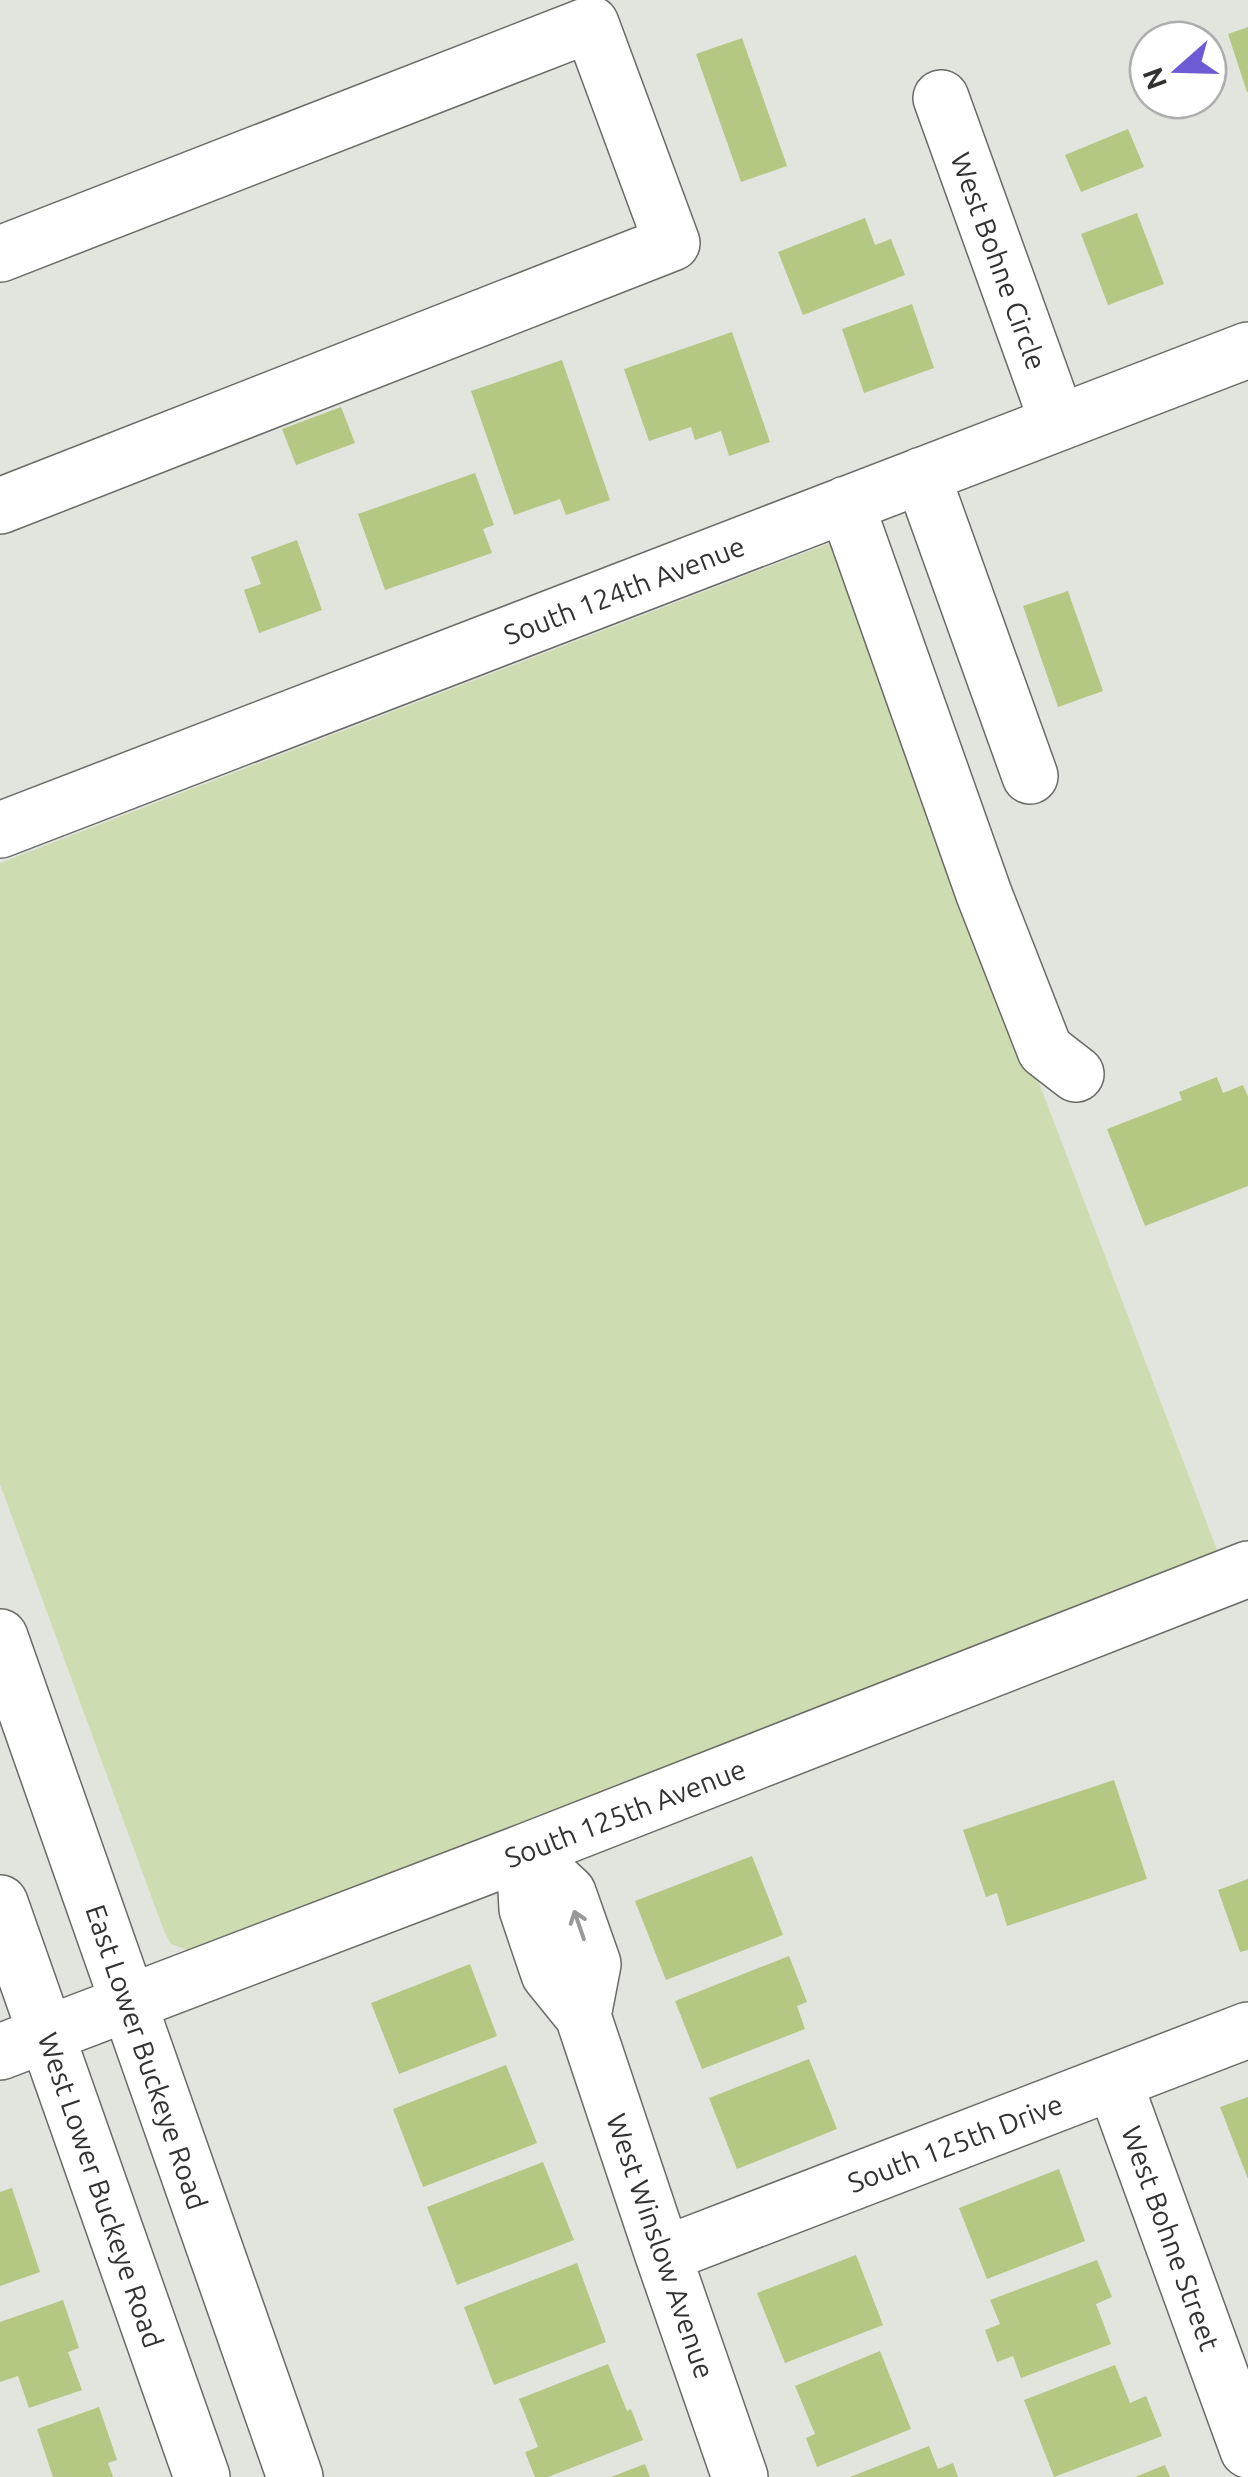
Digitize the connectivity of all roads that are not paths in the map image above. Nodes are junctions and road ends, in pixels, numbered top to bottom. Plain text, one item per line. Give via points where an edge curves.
1 (941, 98) dead end
2 (0, 254) edge
3 (1248, 350) edge
4 (1058, 424) junction
5 (922, 475) junction
6 (846, 504) junction
7 (0, 506) edge
8 (1030, 776) dead end
9 (0, 830) edge
10 (1076, 1074) dead end
11 (1248, 1569) edge
12 (0, 1638) edge
13 (524, 1852) junction
14 (0, 1903) edge
15 (129, 2004) junction
16 (1248, 2030) edge
17 (23, 2043) edge
18 (1114, 2082) junction
19 (662, 2255) junction
20 (1248, 2450) edge
21 (202, 2477) edge
22 (295, 2477) edge
23 (740, 2477) edge

1 - 4 street, West Bohne Circle
2 - 7 street via 591,24 672,243
3 - 4 street, South 124th Avenue
4 - 5 street, South 124th Avenue
5 - 6 street, South 124th Avenue
5 - 8 street
6 - 9 street, South 124th Avenue
6 - 10 street via 1045,1050
11 - 13 street, South 125th Avenue
12 - 15 street, East Lower Buckeye Road
13 - 15 street, South 125th Avenue
13 - 19 street, West Winslow Avenue via 527,1909 549,1974 583,2016
14 - 17 street, West Lower Buckeye Road
15 - 17 street, South 125th Avenue
15 - 22 street, East Lower Buckeye Road
16 - 18 street, South 125th Drive
17 - 21 street, West Lower Buckeye Road
18 - 19 street, South 125th Drive
18 - 20 street, West Bohne Street
19 - 23 street, West Winslow Avenue

